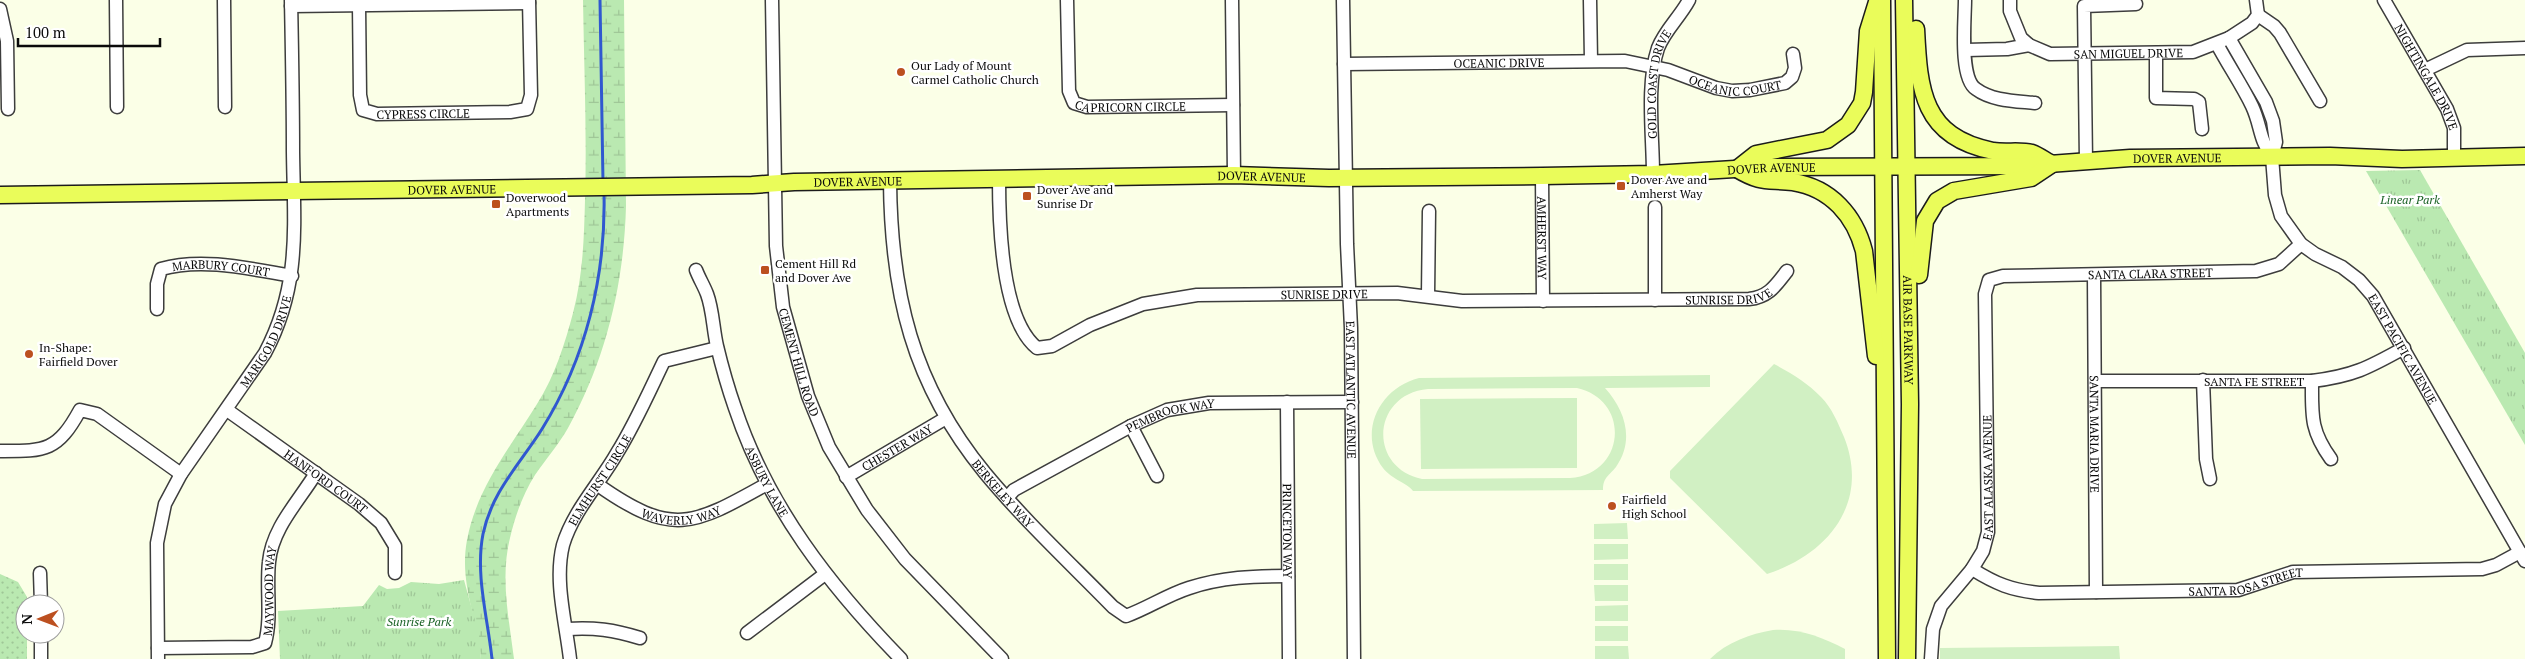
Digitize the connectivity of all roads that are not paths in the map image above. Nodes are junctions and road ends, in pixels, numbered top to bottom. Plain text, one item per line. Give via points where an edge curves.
1 (116, 0) edge
2 (224, 0) edge
3 (772, 0) edge
4 (1067, 0) edge
5 (1232, 0) edge
6 (1342, 0) edge
7 (1590, 0) edge
8 (1689, 0) edge
9 (1877, 0) edge
10 (1882, 0) edge
11 (1904, 0) edge
12 (1912, 0) edge
13 (1965, 0) edge
14 (2010, 0) edge
15 (2256, 0) edge
16 (2384, 0) edge
17 (529, 1) edge
18 (291, 3) edge
19 (2136, 4) dead end
20 (359, 5) junction
21 (0, 9) edge
22 (2258, 15) junction
23 (2228, 38) junction
24 (2217, 44) junction
25 (2029, 45) junction
26 (2525, 48) edge
27 (1966, 50) junction
28 (2156, 53) junction
29 (1793, 54) dead end
30 (2086, 54) junction
31 (1591, 60) junction
32 (1344, 64) junction
33 (1654, 67) junction
34 (2425, 70) junction
35 (2320, 101) dead end
36 (2035, 103) dead end
37 (1233, 104) junction
38 (117, 107) dead end
39 (225, 107) dead end
40 (8, 109) dead end
41 (2202, 128) dead end
42 (2525, 156) edge
43 (2272, 157) junction
44 (2454, 157) junction
45 (2086, 162) junction
46 (2052, 164) junction
47 (1883, 166) junction
48 (1908, 167) junction
49 (1738, 169) junction
50 (1654, 174) junction
51 (1234, 175) junction
52 (1542, 176) junction
53 (1345, 178) junction
54 (999, 179) junction
55 (890, 181) junction
56 (774, 184) junction
57 (294, 191) junction
58 (0, 194) edge
59 (1655, 207) dead end
60 (1429, 211) dead end
61 (2301, 244) junction
62 (696, 270) dead end
63 (1787, 271) dead end
64 (292, 276) junction
65 (2094, 276) junction
66 (1989, 280) joint
67 (1350, 293) junction
68 (1428, 296) junction
69 (1656, 300) junction
70 (1543, 301) junction
71 (157, 309) dead end
72 (1910, 339) junction
73 (717, 348) junction
74 (2404, 348) junction
75 (2203, 380) junction
76 (2096, 381) junction
77 (2312, 381) junction
78 (1287, 402) junction
79 (1352, 402) junction
80 (1885, 404) junction
81 (227, 410) junction
82 (946, 418) junction
83 (1131, 426) junction
84 (0, 451) edge
85 (2331, 459) dead end
86 (181, 474) junction
87 (316, 474) junction
88 (1156, 476) dead end
89 (846, 477) junction
90 (2210, 479) dead end
91 (767, 484) junction
92 (598, 485) junction
93 (1007, 498) junction
94 (2523, 557) edge
95 (1972, 569) junction
96 (40, 573) dead end
97 (396, 573) dead end
98 (825, 574) junction
99 (1288, 576) junction
100 (2096, 592) junction
101 (41, 594) edge
102 (567, 629) junction
103 (747, 633) dead end
104 (640, 638) dead end
105 (41, 644) edge
106 (158, 653) edge
107 (41, 659) edge
108 (570, 659) edge
109 (901, 659) edge
110 (1002, 659) edge
111 (1289, 659) edge
112 (1354, 659) edge
113 (1887, 659) edge
114 (1907, 659) edge
115 (1932, 659) edge

1 - 38 street
2 - 39 street
3 - 56 street, CEMENT HILL ROAD
4 - 37 street, CAPRICORN CIRCLE via 1069,91 1074,103 1087,107
5 - 37 street
6 - 32 street, EAST ATLANTIC AVENUE
7 - 31 street
8 - 33 street, GOLD COAST DRIVE via 1665,33
9 - 49 main road via 1868,31 1862,103 1848,125 1827,140 1756,154
10 - 47 main road, AIR BASE PARKWAY
11 - 48 main road, AIR BASE PARKWAY
12 - 46 main road via 1919,80 1926,104 1938,121 1972,145 1996,151 2032,153
13 - 27 street
14 - 25 street via 2016,28
15 - 22 street
16 - 34 street, NIGHTINGALE DRIVE
17 - 20 street
17 - 20 street, CYPRESS CIRCLE via 531,95 528,109 510,112 377,114 363,110
18 - 20 street
18 - 57 street, MARIGOLD DRIVE
19 - 30 street via 2084,6
21 - 40 street via 7,41
22 - 23 street, SAN MIGUEL DRIVE via 2252,23
22 - 35 street via 2280,33
23 - 24 street, SAN MIGUEL DRIVE
23 - 43 street, EAST PACIFIC AVENUE via 2266,102 2276,142
24 - 28 street, SAN MIGUEL DRIVE via 2193,52
24 - 43 street, EAST PACIFIC AVENUE via 2252,106 2262,143
25 - 27 street
25 - 30 street, SAN MIGUEL DRIVE via 2050,54
26 - 34 street via 2468,50
27 - 36 street via 1965,71 1969,83 1977,90 1998,98
28 - 30 street, SAN MIGUEL DRIVE
28 - 41 street via 2156,98 2194,99 2199,102
29 - 33 street, OCEANIC COURT via 1792,77 1785,83 1750,90 1716,88
30 - 45 street
31 - 32 street, OCEANIC DRIVE
31 - 33 street, OCEANIC DRIVE via 1625,61
32 - 53 street, EAST ATLANTIC AVENUE
33 - 50 street, GOLD COAST DRIVE
34 - 44 street, NIGHTINGALE DRIVE via 2452,121
37 - 51 street
42 - 44 main road, DOVER AVENUE
43 - 44 main road, DOVER AVENUE
43 - 45 main road, DOVER AVENUE via 2130,158
43 - 61 street, EAST PACIFIC AVENUE via 2275,195 2281,216
45 - 46 main road, DOVER AVENUE
46 - 48 main road, DOVER AVENUE
46 - 72 main road via 2031,178 1954,191 1937,201 1922,233 1916,312
47 - 48 main road, DOVER AVENUE
47 - 49 main road, DOVER AVENUE
47 - 80 main road, AIR BASE PARKWAY
48 - 72 main road, AIR BASE PARKWAY
49 - 50 main road, DOVER AVENUE
49 - 80 main road via 1756,180 1793,182 1816,189 1838,203 1848,214 1864,252 1874,347
50 - 52 main road, DOVER AVENUE
51 - 53 main road, DOVER AVENUE
51 - 54 main road, DOVER AVENUE
52 - 53 main road, DOVER AVENUE
52 - 70 street, AMHERST WAY
53 - 67 street, EAST ATLANTIC AVENUE
54 - 55 main road, DOVER AVENUE
54 - 67 street, SUNRISE DRIVE via 1006,275 1027,340 1037,348 1052,346 1114,314 1169,298 1217,294
55 - 56 main road, DOVER AVENUE
55 - 82 street, BERKELEY WAY via 891,234 900,299 919,362
56 - 57 main road, DOVER AVENUE
56 - 89 street, CEMENT HILL ROAD via 778,276 790,337 816,417
57 - 58 main road, DOVER AVENUE
57 - 64 street, MARIGOLD DRIVE
59 - 69 street
60 - 68 street
61 - 65 street, SANTA CLARA STREET via 2279,264 2256,271
61 - 74 street, EAST PACIFIC AVENUE via 2359,280 2373,296
62 - 73 street, ASBURY LANE via 708,295
63 - 69 street, SUNRISE DRIVE via 1770,293 1761,298
64 - 71 street, MARBURY COURT via 217,265 174,265 161,269
64 - 81 street, MARIGOLD DRIVE via 275,334
65 - 66 street, SANTA CLARA STREET via 2003,276
65 - 76 street, SANTA MARIA DRIVE
66 - 95 street, EAST ALASKA AVENUE via 1985,294 1988,532 1983,551
67 - 68 street, SUNRISE DRIVE
67 - 79 street, EAST ATLANTIC AVENUE
68 - 70 street, SUNRISE DRIVE via 1462,302
69 - 70 street, SUNRISE DRIVE
72 - 114 main road, AIR BASE PARKWAY
73 - 91 street, ASBURY LANE via 736,411
73 - 92 street, ELMHURST CIRCLE via 664,361
74 - 77 street, SANTA FE STREET via 2344,377
74 - 94 street, EAST PACIFIC AVENUE
75 - 76 street, SANTA FE STREET
75 - 77 street, SANTA FE STREET
75 - 90 street via 2206,459
76 - 100 street, SANTA MARIA DRIVE
77 - 85 street via 2312,418 2318,441
78 - 79 street, PEMBROOK WAY
78 - 83 street, PEMBROOK WAY via 1186,406
78 - 99 street, PRINCETON WAY
79 - 112 street, EAST ATLANTIC AVENUE
80 - 113 main road, AIR BASE PARKWAY
81 - 86 street, MARIGOLD DRIVE
81 - 87 street, HANFORD COURT
82 - 89 street, CHESTER WAY
82 - 93 street, BERKELEY WAY
83 - 88 street
83 - 93 street, PEMBROOK WAY via 1014,490
84 - 86 street via 33,451 48,447 62,437 80,410 97,414
86 - 106 street, MARIGOLD DRIVE via 165,504 158,543
87 - 97 street, HANFORD COURT via 359,504 390,534 395,546
87 - 106 street, MAYWOOD WAY via 279,528 273,543 269,561 269,629 264,643 252,647
89 - 110 street, CEMENT HILL ROAD via 905,559
91 - 92 street, WAVERLY WAY via 712,513 678,521 646,515
91 - 98 street, ASBURY LANE via 791,526
92 - 102 street, ELMHURST CIRCLE via 571,526 563,546 560,584
93 - 99 street, BERKELEY WAY via 1113,607 1126,616 1165,597 1214,581
94 - 100 street, SANTA ROSA STREET via 2482,569 2293,572 2238,590
95 - 100 street, SANTA ROSA STREET via 2015,591
95 - 115 street, EAST ALASKA AVENUE via 1941,606 1933,629
96 - 101 street
98 - 103 street
98 - 109 street, ASBURY LANE
99 - 111 street, PRINCETON WAY
102 - 104 street via 597,628
102 - 108 street, ELMHURST CIRCLE
105 - 107 street

